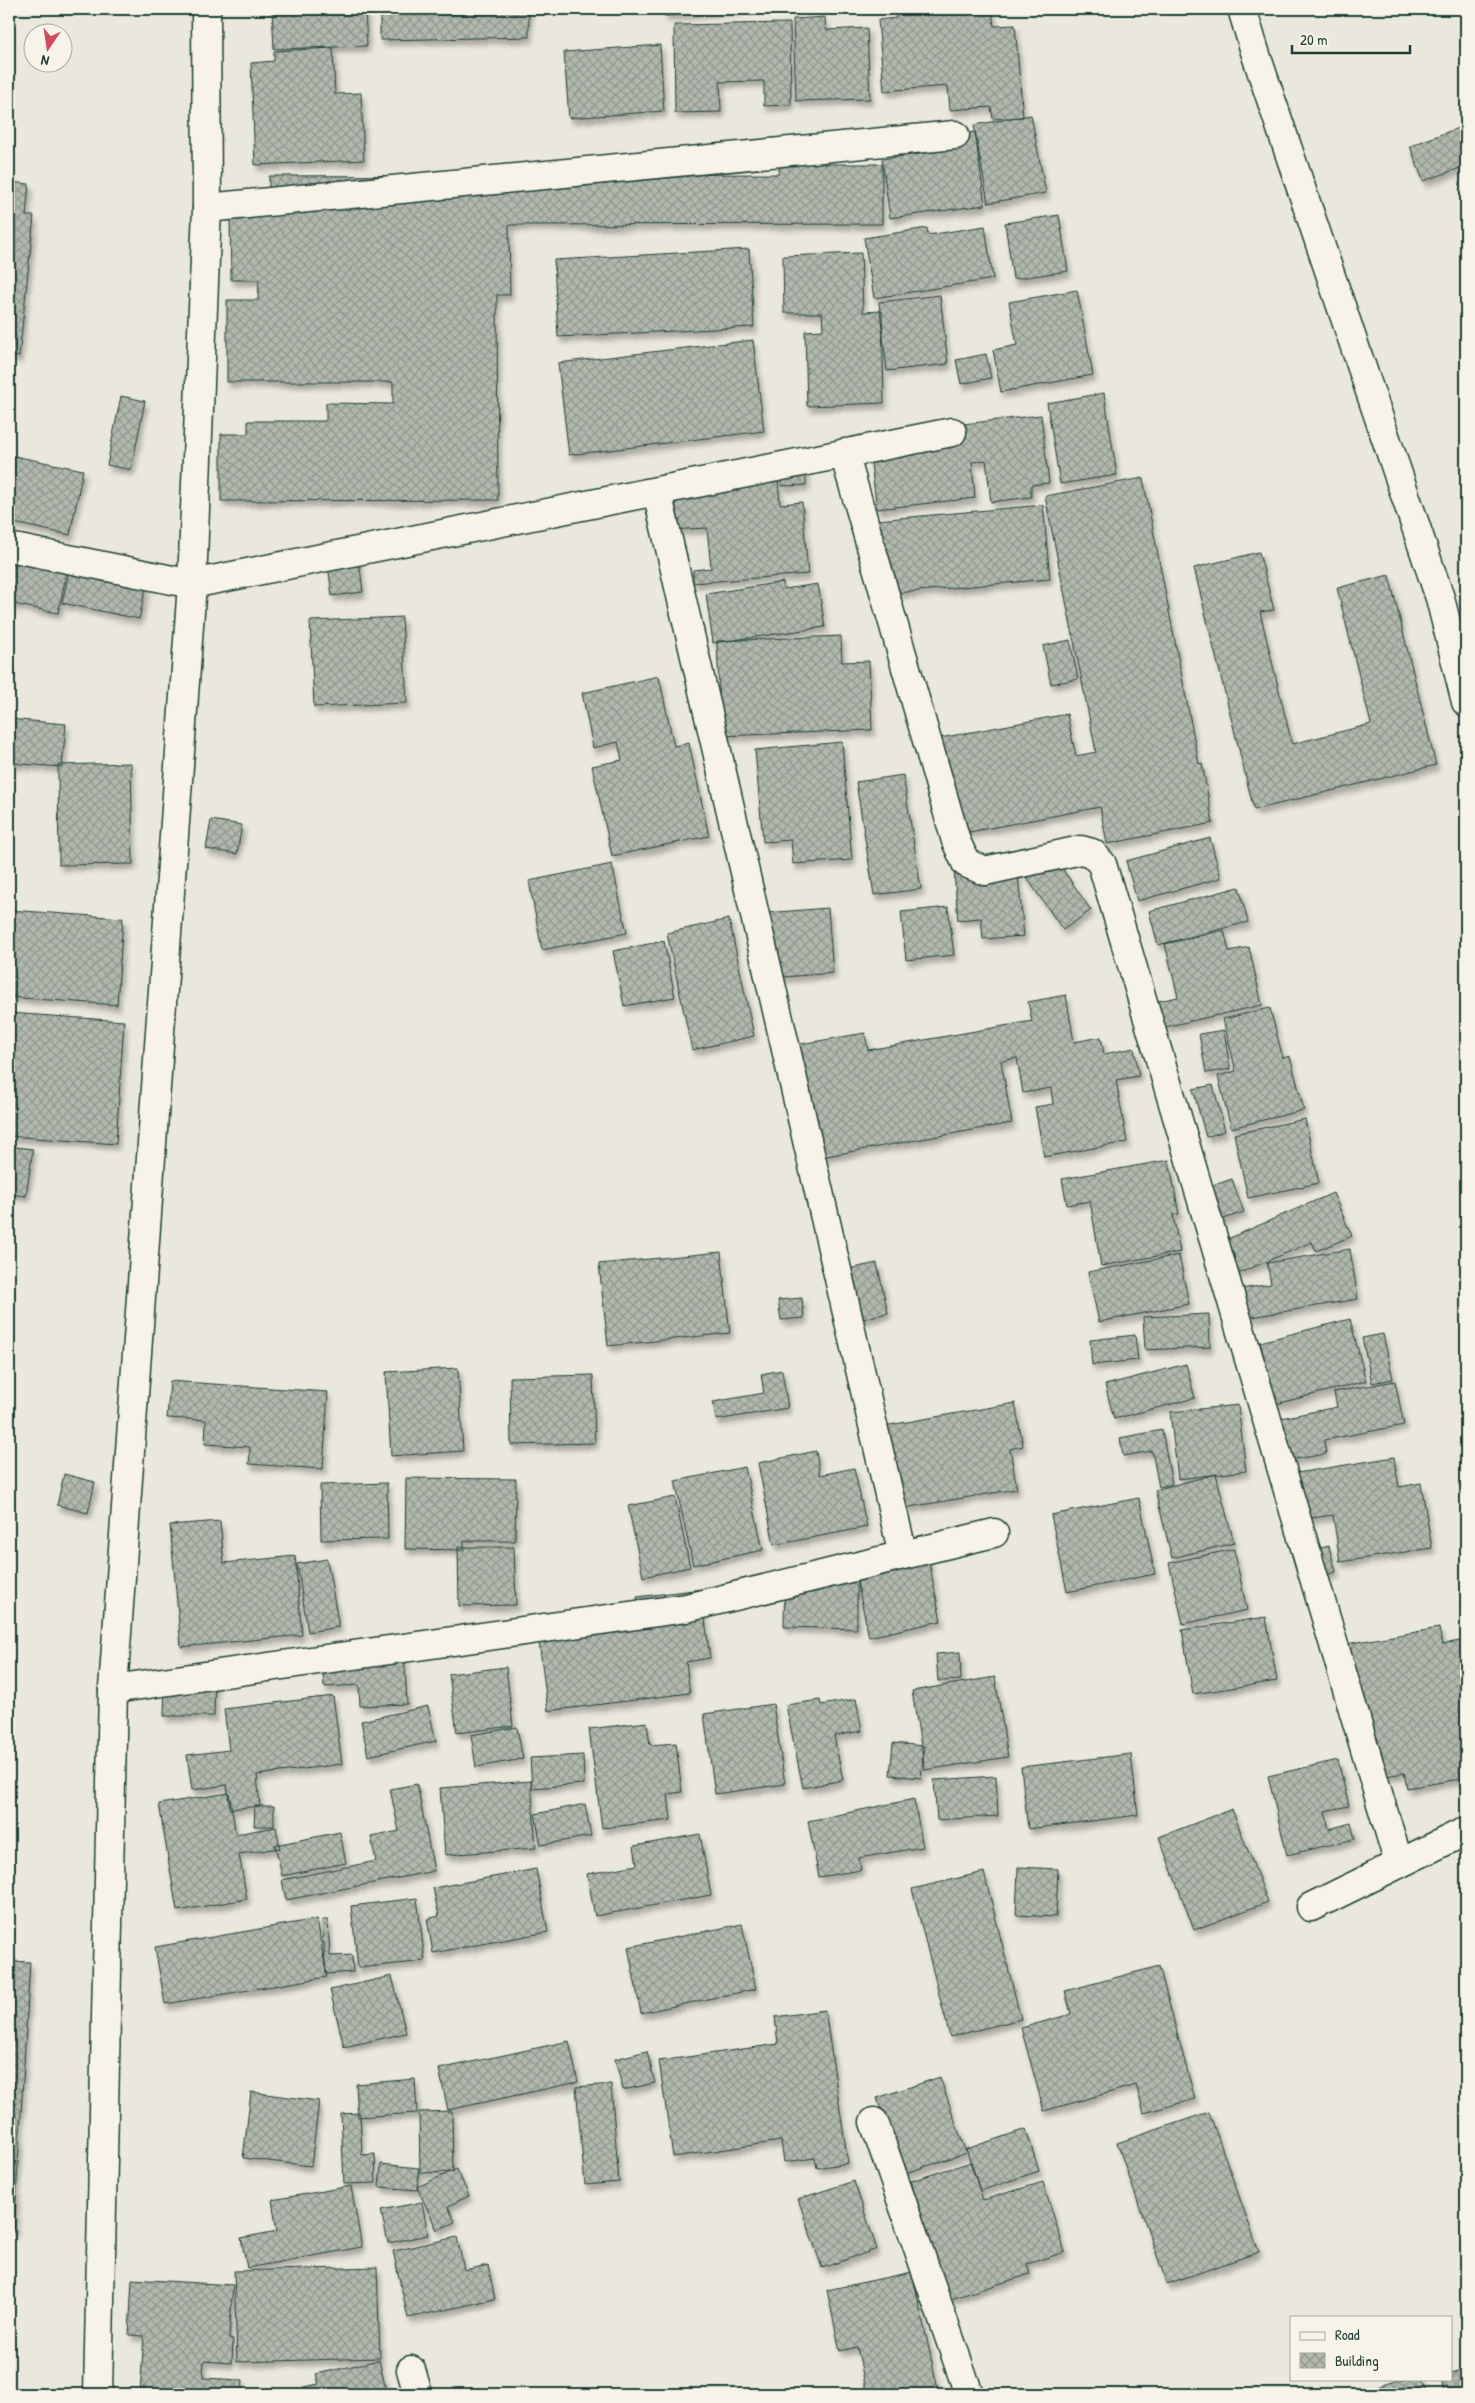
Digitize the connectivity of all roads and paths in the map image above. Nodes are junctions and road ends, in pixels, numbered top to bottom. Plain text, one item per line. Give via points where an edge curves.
1 (206, 9) edge
2 (1242, 9) edge
3 (955, 135) dead end
4 (207, 208) junction
5 (952, 432) dead end
6 (844, 454) junction
7 (657, 492) junction
8 (9, 547) edge
9 (192, 584) junction
10 (1466, 702) edge
11 (994, 1533) dead end
12 (903, 1555) junction
13 (113, 1690) junction
14 (1466, 1831) edge
15 (1399, 1864) junction
16 (1311, 1907) dead end
17 (874, 2122) dead end
18 (98, 2394) edge
19 (969, 2394) edge

1 - 4 street
2 - 10 street via 1440,598
3 - 4 street
4 - 9 street
5 - 6 street
6 - 7 street
6 - 15 street via 956,841 966,863 985,871 1081,850 1092,853 1102,864
7 - 9 street
7 - 12 street
8 - 9 street
9 - 13 street
11 - 12 street
12 - 13 street via 686,1608
13 - 18 street
14 - 15 street
15 - 16 street
17 - 19 street

